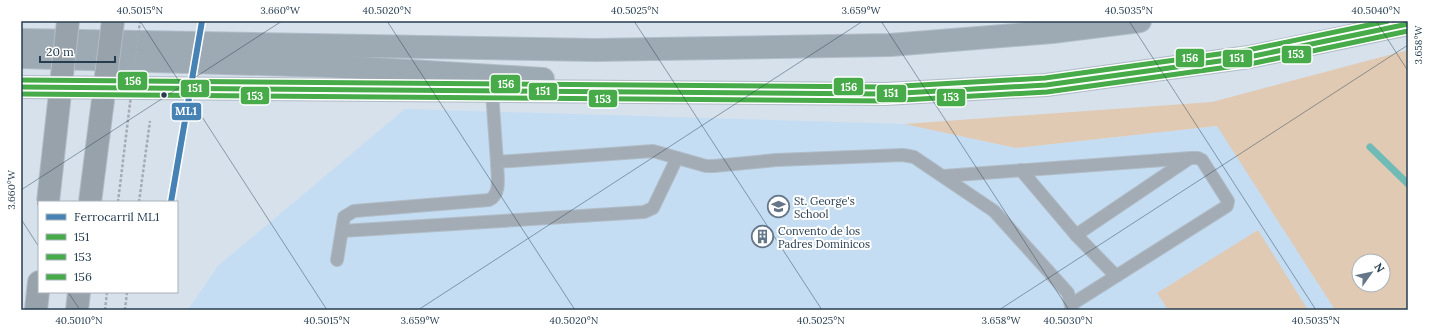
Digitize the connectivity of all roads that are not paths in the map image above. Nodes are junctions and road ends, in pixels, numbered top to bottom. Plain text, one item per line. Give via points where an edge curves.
1 (68, 21) edge
2 (112, 21) edge
3 (1140, 21) edge
4 (1408, 24) edge
5 (21, 40) edge
6 (21, 57) edge
7 (21, 87) edge
8 (492, 92) junction
9 (662, 93) junction
10 (677, 158) junction
11 (1191, 158) junction
12 (497, 162) junction
13 (1021, 170) junction
14 (943, 176) junction
15 (48, 201) edge
16 (90, 201) edge
17 (342, 231) junction
18 (1076, 235) junction
19 (337, 260) dead end
20 (1116, 276) junction
21 (79, 293) edge
22 (1072, 307) edge
23 (77, 310) edge

1 - 15 street, bridge
2 - 16 street, bridge
3 - 5 highway via 1052,32 890,45 595,50
4 - 9 highway via 1249,57 1046,85 885,94
6 - 9 highway via 336,66 526,77
7 - 8 highway
8 - 9 highway
8 - 12 lane
10 - 12 lane via 654,151
10 - 14 lane via 714,166 776,160 903,155 914,157
10 - 17 lane via 653,208 644,212
11 - 13 lane
11 - 18 lane
11 - 20 lane via 1202,160 1228,201 1227,206
12 - 17 lane via 498,192 495,198 354,211 344,217
13 - 14 lane
13 - 18 lane
14 - 22 lane via 994,211 1068,293
17 - 19 lane
18 - 20 lane
20 - 22 lane
21 - 23 street

